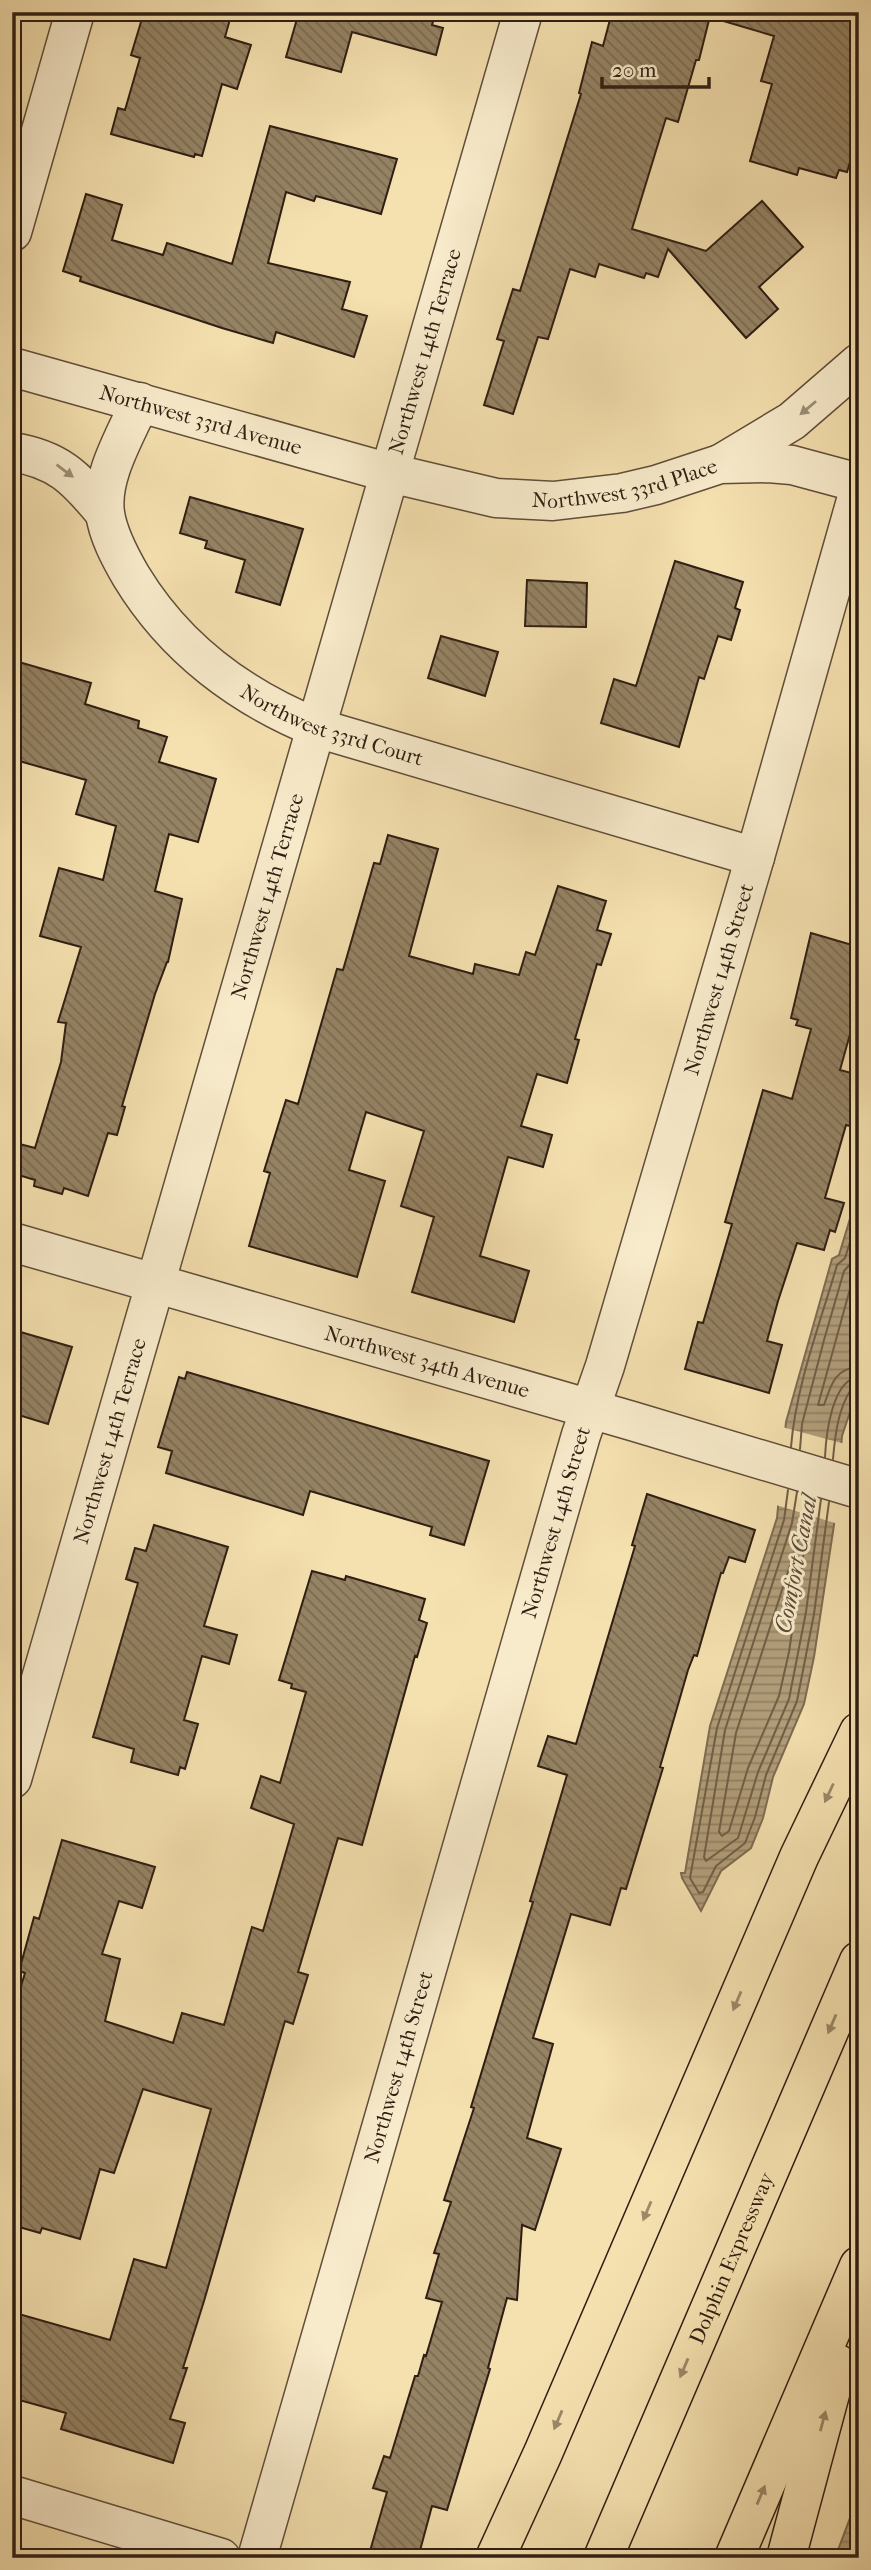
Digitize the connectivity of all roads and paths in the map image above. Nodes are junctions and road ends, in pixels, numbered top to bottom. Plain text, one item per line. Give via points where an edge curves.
1 (75, 12) edge
2 (523, 12) edge
3 (12, 232) edge
4 (859, 363) edge
5 (12, 367) edge
6 (140, 402) junction
7 (12, 452) edge
8 (720, 464) junction
9 (390, 473) junction
10 (859, 483) edge
11 (859, 490) edge
12 (104, 512) junction
13 (317, 728) junction
14 (755, 857) junction
15 (12, 1242) edge
16 (157, 1285) junction
17 (590, 1409) junction
18 (850, 1487) edge
19 (859, 1732) edge
20 (12, 1779) edge
21 (859, 1961) edge
22 (859, 2266) edge
23 (859, 2289) edge
24 (12, 2495) edge
25 (221, 2558) edge
26 (257, 2558) edge
27 (495, 2558) edge
28 (603, 2558) edge
29 (734, 2558) edge
30 (786, 2558) edge

1 - 3 street
2 - 9 street, Northwest 14th Terrace
4 -> 8 street via 792,421
5 - 6 street, Northwest 33rd Avenue
6 - 9 street, Northwest 33rd Avenue
6 - 12 street, Northwest 33rd Court via 108,481
7 -> 12 street via 53,463 80,483
8 - 9 street, Northwest 33rd Place via 645,488 553,501 496,498
8 - 10 street, Northwest 33rd Place via 792,465
9 - 13 street, Northwest 14th Terrace
11 - 14 street, Northwest 14th Street
12 - 13 street, Northwest 33rd Court via 120,557 180,641 229,681 287,716
13 - 14 street, Northwest 33rd Court
13 - 16 street, Northwest 14th Terrace
14 - 17 street, Northwest 14th Street
15 - 16 street, Northwest 34th Avenue
16 - 17 street, Northwest 34th Avenue
16 - 20 street, Northwest 14th Terrace
17 - 18 street, Northwest 34th Avenue
17 - 26 street, Northwest 14th Street
19 -> 27 highway via 793,1869
21 -> 28 highway, Dolphin Expressway
29 -> 22 highway
30 -> 23 highway
24 - 25 street

